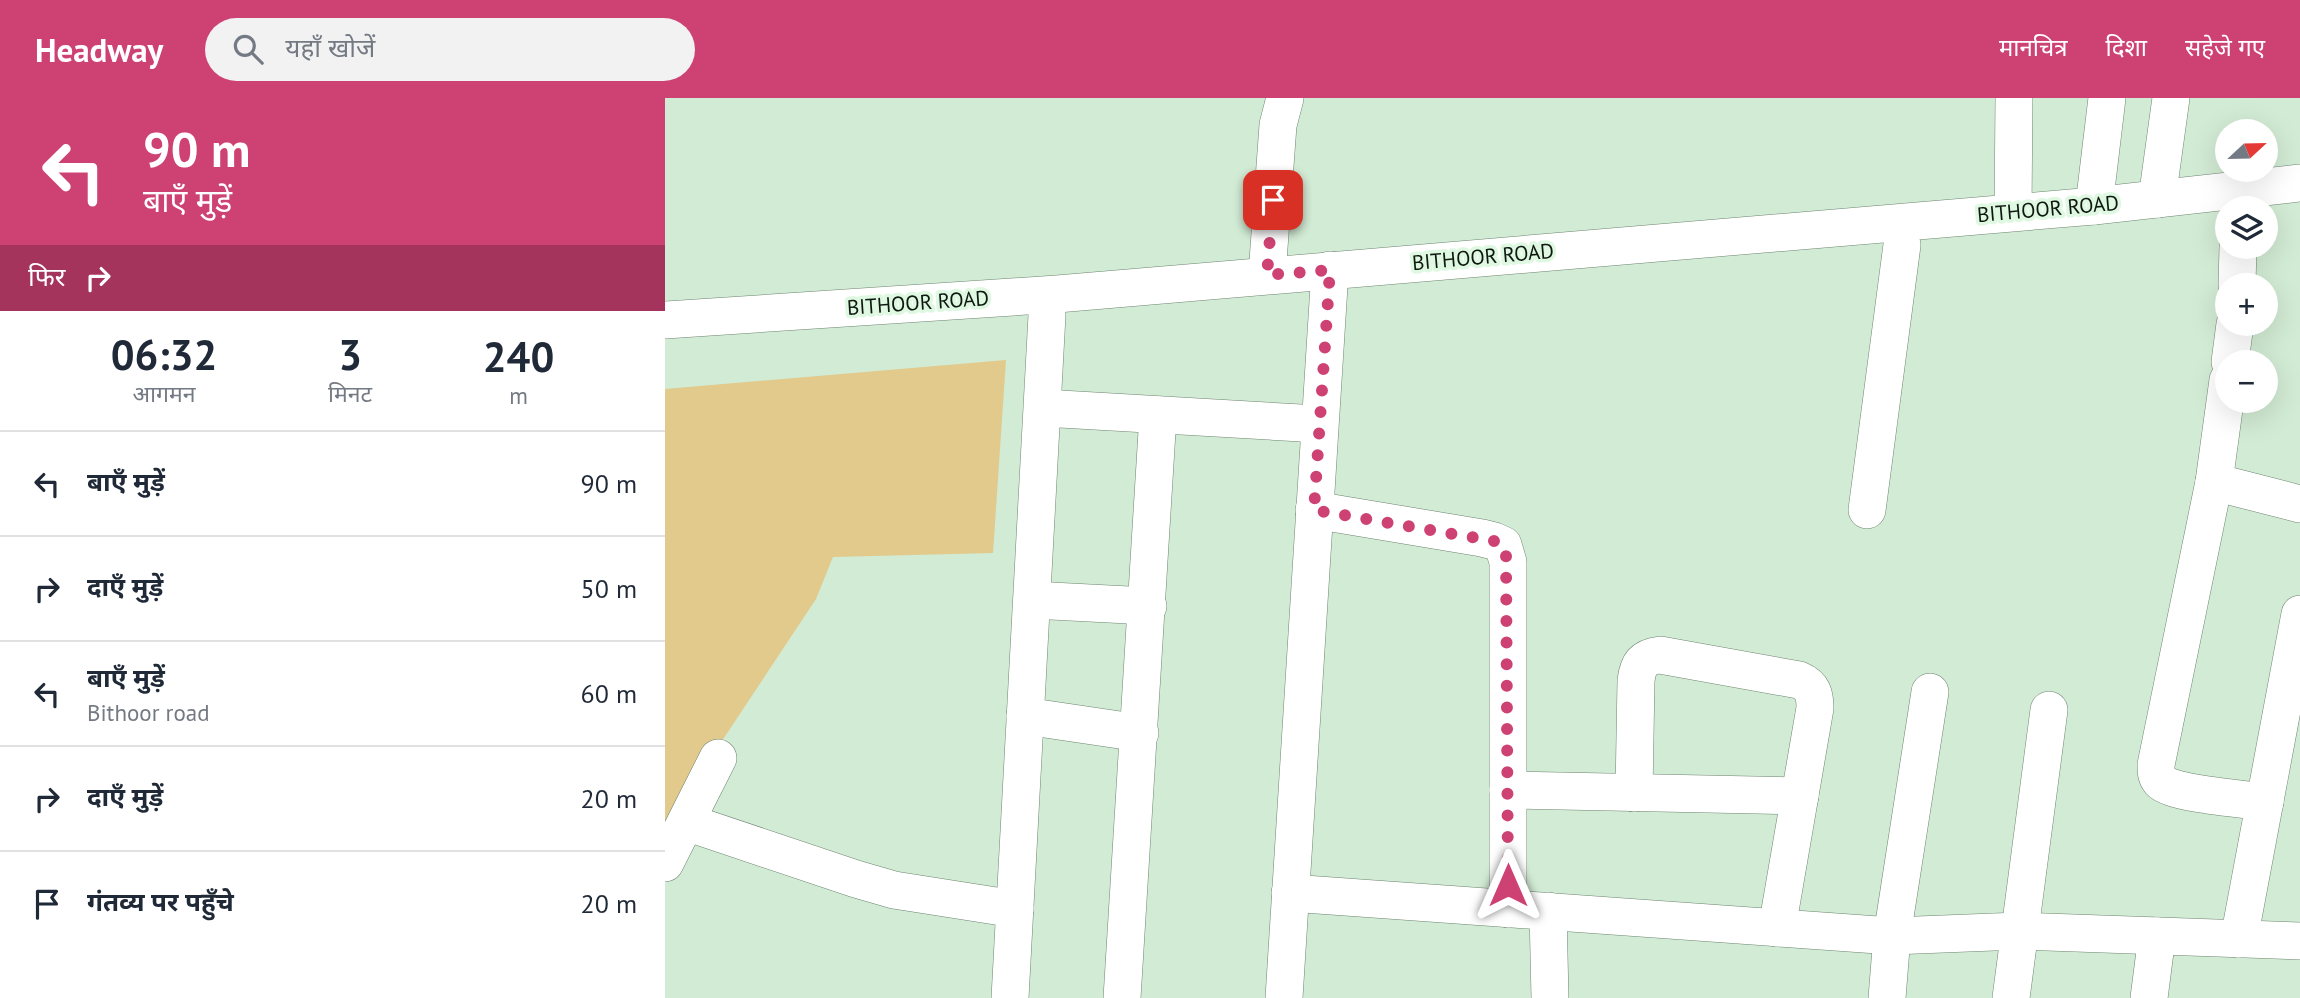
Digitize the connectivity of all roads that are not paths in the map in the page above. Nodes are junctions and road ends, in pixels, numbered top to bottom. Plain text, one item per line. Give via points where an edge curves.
1 (1285, 98) edge
2 (2014, 98) edge
3 (2107, 98) edge
4 (2171, 98) edge
5 (2300, 183) edge
6 (2157, 199) junction
7 (2094, 206) junction
8 (2300, 208) edge
9 (2278, 210) edge
10 (2013, 212) junction
11 (2215, 216) edge
12 (1902, 245) junction
13 (1267, 275) junction
14 (1329, 278) junction
15 (1047, 315) junction
16 (665, 320) edge
17 (665, 344) edge
18 (1043, 408) junction
19 (2223, 413) edge
20 (1158, 415) junction
21 (1319, 425) junction
22 (2214, 482) junction
23 (2300, 504) edge
24 (1314, 510) junction
25 (1867, 510) dead end
26 (1032, 600) junction
27 (1148, 606) junction
28 (2300, 614) edge
29 (1930, 692) dead end
30 (2049, 709) dead end
31 (1025, 716) junction
32 (1140, 733) junction
33 (718, 758) dead end
34 (1508, 790) junction
35 (1634, 793) junction
36 (1800, 796) junction
37 (2265, 802) junction
38 (685, 822) junction
39 (665, 863) edge
40 (1290, 893) junction
41 (1015, 909) junction
42 (1508, 909) junction
43 (1548, 911) junction
44 (1777, 928) junction
45 (2019, 931) junction
46 (1892, 936) junction
47 (2157, 936) junction
48 (2239, 939) junction
49 (2300, 941) edge
50 (1010, 998) edge
51 (1122, 998) edge
52 (1284, 998) edge
53 (1550, 998) edge
54 (1887, 998) edge
55 (2011, 998) edge
56 (2149, 998) edge

1 - 13 street via 1278,125
2 - 10 street
3 - 7 street
4 - 6 street
5 - 6 street, BITHOOR ROAD
6 - 7 street, BITHOOR ROAD
7 - 10 street, BITHOOR ROAD
8 - 9 street
10 - 14 street, BITHOOR ROAD
11 - 12 street
12 - 14 street via 1553,275
12 - 25 street
13 - 14 street, BITHOOR ROAD
13 - 16 street, BITHOOR ROAD
14 - 15 street
14 - 21 street
15 - 17 street
15 - 18 street
18 - 20 street
18 - 26 street
19 - 22 street
20 - 21 street
20 - 27 street
21 - 24 street
22 - 23 street
22 - 37 street via 2156,774 2175,790
24 - 34 street via 1503,545 1508,562
24 - 40 street
26 - 27 street
26 - 31 street
27 - 32 street
28 - 37 street
29 - 46 street
30 - 45 street
31 - 32 street
31 - 41 street
32 - 51 street
33 - 38 street
34 - 35 street
34 - 42 street
35 - 36 street
35 - 36 street via 1637,669 1650,656 1660,655 1799,680 1809,686 1815,708
36 - 44 street
37 - 48 street
38 - 39 street
38 - 41 street via 856,880
40 - 42 street
40 - 52 street
41 - 50 street
42 - 43 street
43 - 44 street
43 - 53 street
44 - 46 street
45 - 46 street
45 - 47 street
45 - 55 street
46 - 54 street
47 - 48 street
47 - 56 street
48 - 49 street

